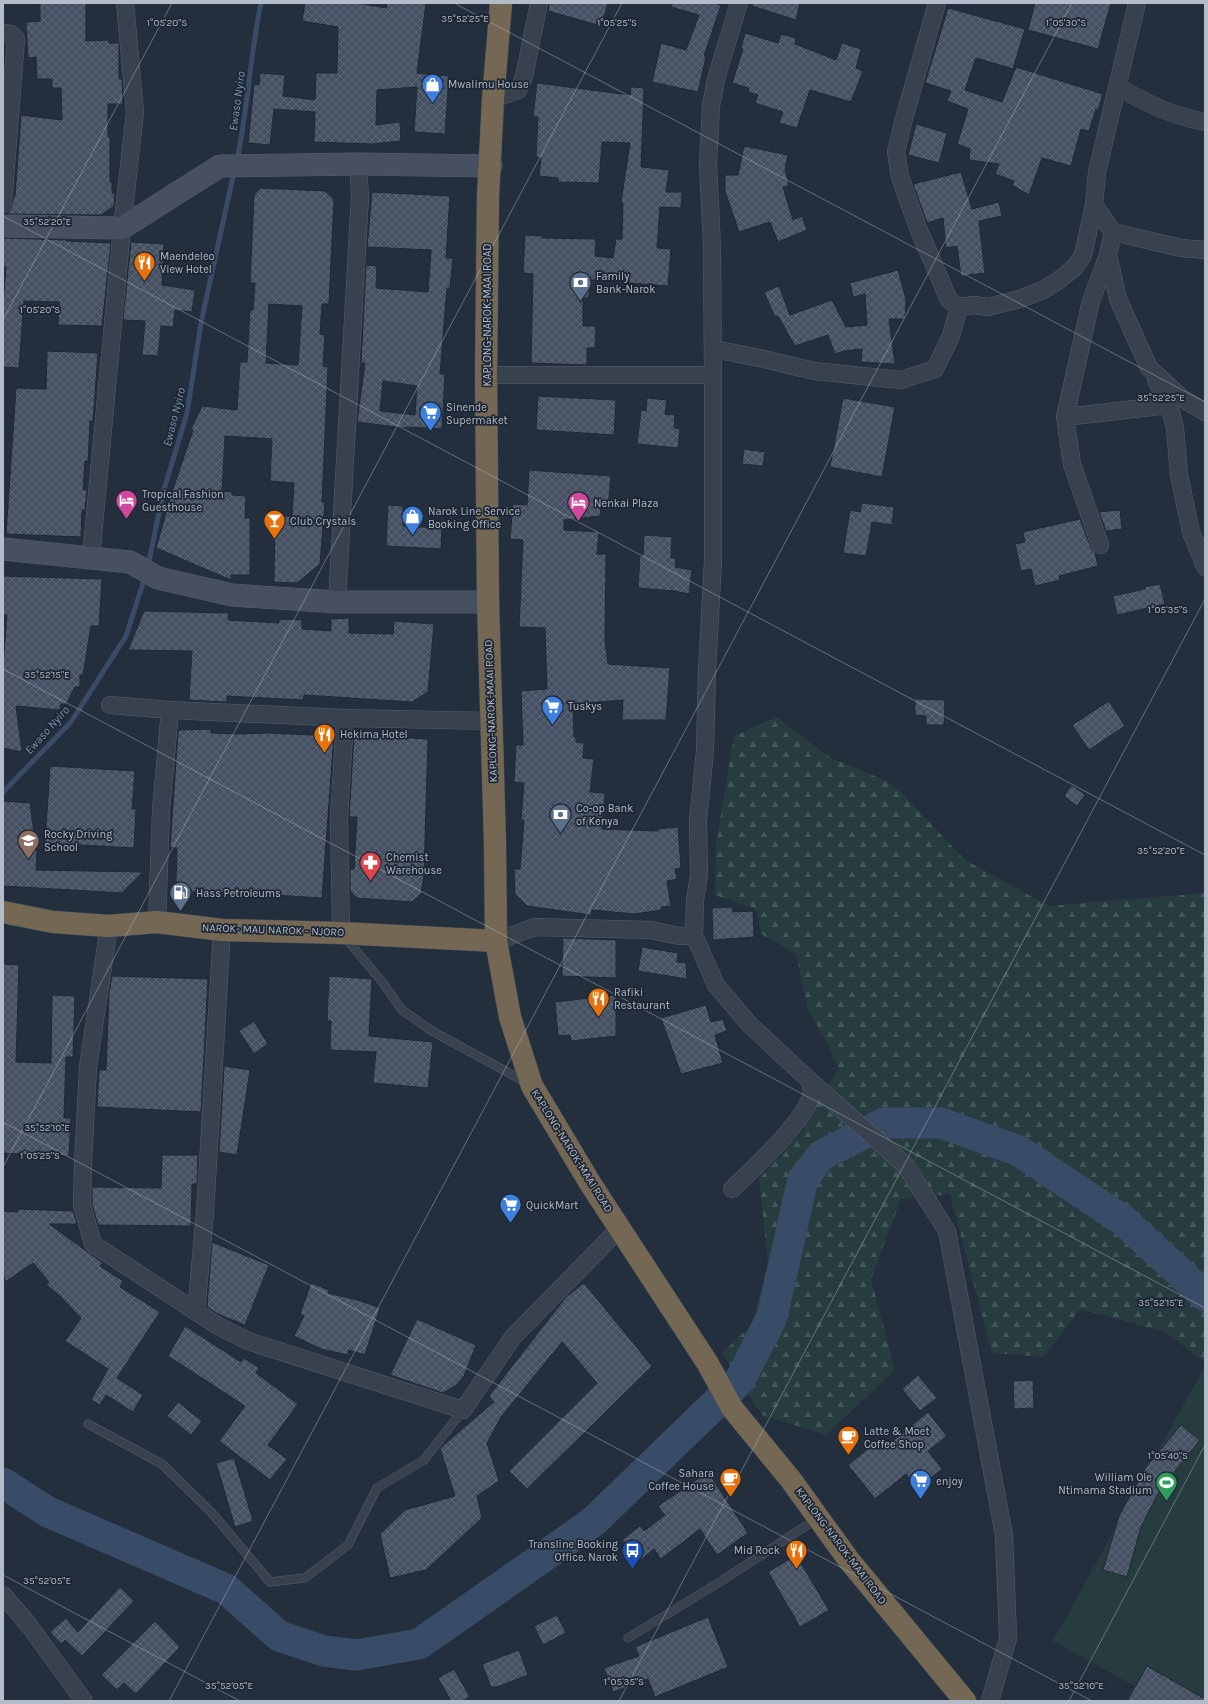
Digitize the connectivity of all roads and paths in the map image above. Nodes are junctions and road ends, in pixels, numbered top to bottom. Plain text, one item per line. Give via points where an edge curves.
1 (125, 3) edge
2 (501, 3) edge
3 (539, 3) edge
4 (739, 3) edge
5 (937, 3) edge
6 (1138, 3) edge
7 (3, 33) edge
8 (1119, 88) junction
9 (493, 99) junction
10 (1205, 122) edge
11 (358, 164) junction
12 (491, 166) junction
13 (3, 204) edge
14 (1094, 205) junction
15 (3, 226) edge
16 (122, 228) junction
17 (1113, 232) junction
18 (1205, 250) edge
19 (1108, 255) junction
20 (959, 307) junction
21 (714, 349) junction
22 (1149, 368) junction
23 (486, 375) junction
24 (713, 376) junction
25 (1169, 405) junction
26 (1205, 412) edge
27 (1065, 418) junction
28 (1100, 545) dead end
29 (3, 549) edge
30 (92, 557) junction
31 (1205, 567) edge
32 (337, 602) junction
33 (488, 602) junction
34 (110, 705) dead end
35 (170, 710) junction
36 (345, 718) junction
37 (491, 721) junction
38 (3, 912) edge
39 (157, 922) junction
40 (109, 926) junction
41 (222, 930) junction
42 (341, 933) junction
43 (694, 935) junction
44 (496, 941) junction
45 (810, 1080) junction
46 (532, 1086) junction
47 (732, 1189) dead end
48 (620, 1228) junction
49 (196, 1312) junction
50 (463, 1410) junction
51 (88, 1424) dead end
52 (818, 1518) junction
53 (3, 1595) edge
54 (628, 1638) dead end
55 (84, 1701) edge
56 (965, 1701) edge
57 (990, 1701) edge

1 - 16 street via 135,112
2 - 9 highway, KAPLONG-NAROK-MAAI ROAD
3 - 9 street via 524,77 518,90
4 - 21 street via 716,79 711,106 708,164
5 - 20 street via 896,152 900,177 918,228 950,300
6 - 8 street
7 - 13 street via 11,34 16,39
8 - 10 street via 1146,104
8 - 14 street via 1097,172
9 - 12 highway, KAPLONG-NAROK-MAAI ROAD
11 - 12 street
11 - 16 street via 220,166
11 - 32 street via 360,196
12 - 23 highway, KAPLONG-NAROK-MAAI ROAD via 488,197
14 - 17 street
14 - 20 street via 1083,255 1075,267 1059,280 1020,299 988,307
15 - 16 street
16 - 30 street
17 - 18 street via 1181,248
17 - 19 street
19 - 22 street via 1118,299
19 - 27 street via 1091,301
20 - 21 street via 951,336 935,369 901,380 814,371
21 - 24 street
22 - 25 street
22 - 26 street via 1183,399
23 - 24 street
23 - 33 highway, KAPLONG-NAROK-MAAI ROAD
24 - 43 street via 713,561
25 - 27 street
25 - 31 street via 1175,428 1179,475 1191,532
27 - 28 street via 1072,464
29 - 30 street
30 - 32 street via 130,562 158,578 232,595
32 - 33 street
33 - 37 highway, KAPLONG-NAROK-MAAI ROAD
34 - 35 street
35 - 36 street
35 - 39 street via 161,810
36 - 37 street
36 - 42 street via 339,818
37 - 44 highway, KAPLONG-NAROK-MAAI ROAD
38 - 40 highway, NAROK- MAU NAROK - NJORO via 53,922
39 - 40 highway, NAROK- MAU NAROK - NJORO
39 - 41 highway, NAROK- MAU NAROK - NJORO
40 - 49 street via 88,1067 82,1205 93,1244
41 - 42 highway, NAROK- MAU NAROK - NJORO
41 - 49 street via 205,1213
42 - 44 highway, NAROK- MAU NAROK - NJORO
42 - 46 lane via 383,982 402,1010 432,1031
43 - 44 street via 678,936 651,930 535,927
43 - 45 street via 716,985 749,1024
44 - 46 highway, KAPLONG-NAROK-MAAI ROAD via 510,1016
45 - 47 street via 812,1092 802,1112 774,1150
45 - 57 street via 906,1166 947,1231 1004,1535 1008,1638
46 - 48 highway, KAPLONG-NAROK-MAAI ROAD
48 - 50 street via 513,1337
48 - 52 highway, KAPLONG-NAROK-MAAI ROAD via 708,1364 732,1408 791,1480
49 - 50 street via 248,1341
50 - 51 lane via 424,1460 377,1488 348,1545 305,1578 270,1582 212,1513 162,1464
52 - 54 lane
52 - 56 highway, KAPLONG-NAROK-MAAI ROAD
53 - 55 street via 28,1624

